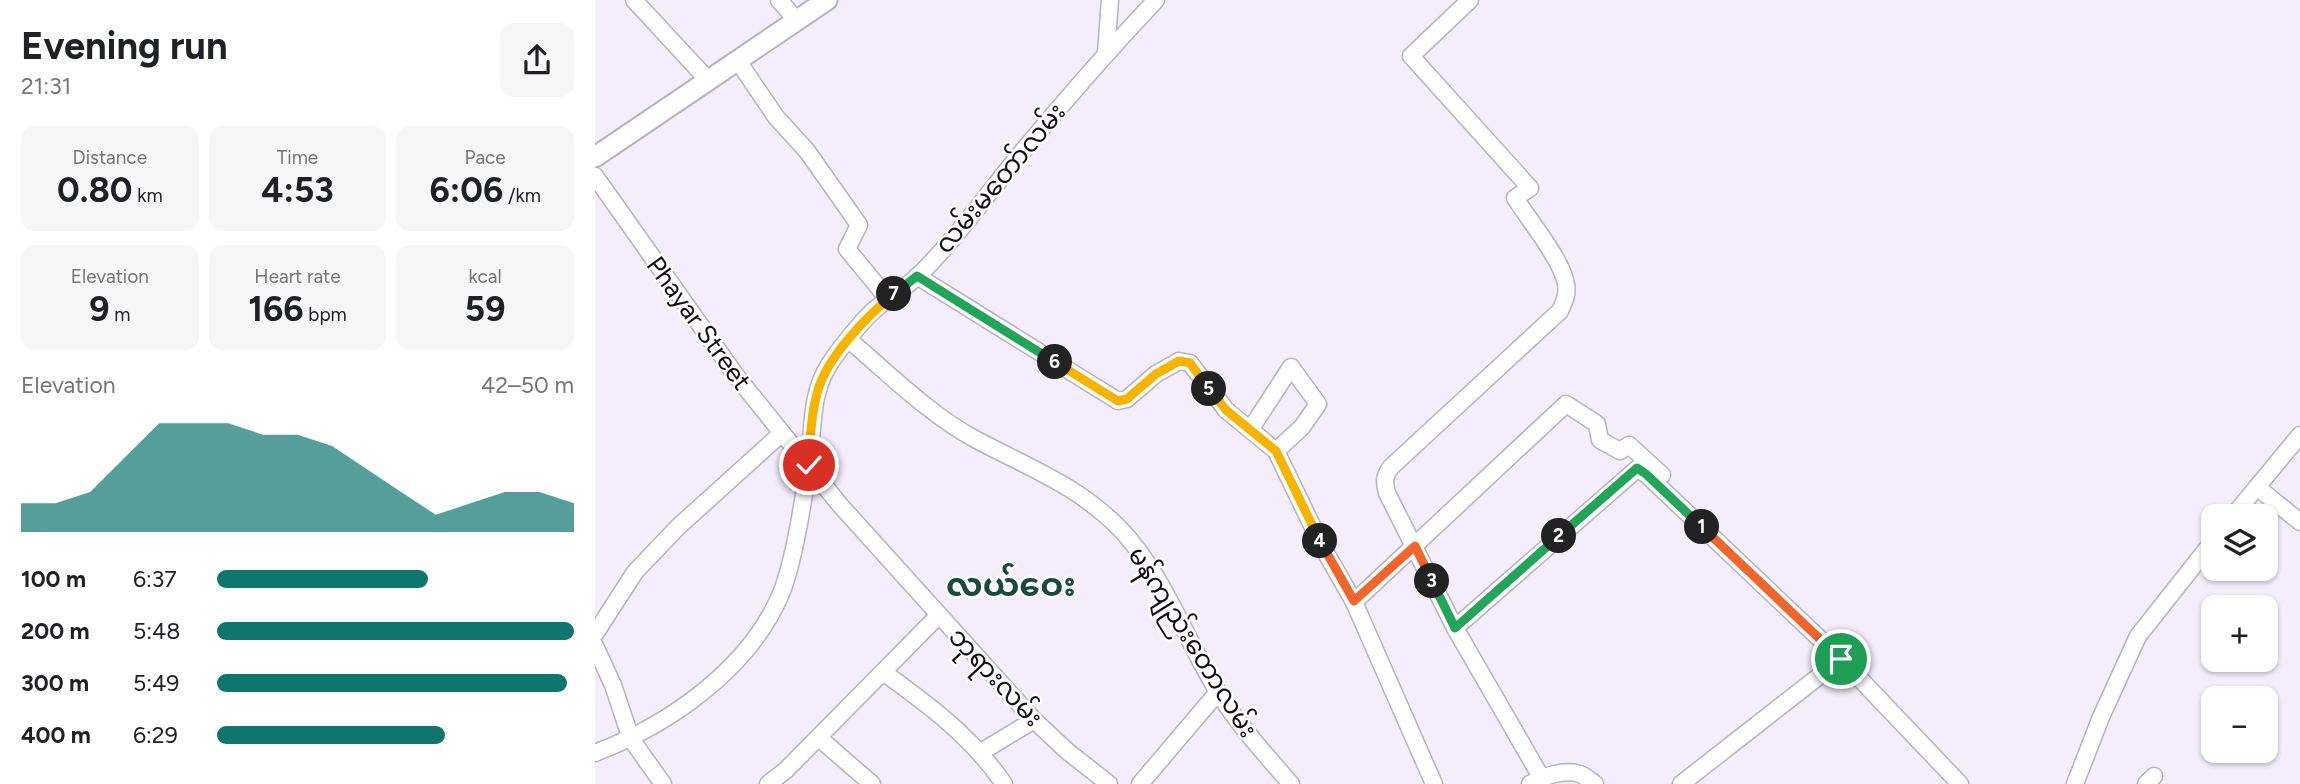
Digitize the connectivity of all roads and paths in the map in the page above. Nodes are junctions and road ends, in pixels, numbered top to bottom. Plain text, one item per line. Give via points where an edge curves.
1 (633, 0) edge
2 (779, 0) edge
3 (827, 0) edge
4 (1110, 0) edge
5 (1156, 0) edge
6 (1470, 0) edge
7 (797, 21) junction
8 (1106, 53) junction
9 (738, 61) junction
10 (708, 80) junction
11 (595, 157) edge
12 (595, 176) edge
13 (917, 276) junction
14 (888, 299) junction
15 (849, 340) junction
16 (1250, 430) junction
17 (782, 433) junction
18 (2300, 435) edge
19 (1276, 451) junction
20 (809, 465) junction
21 (2257, 487) junction
22 (1689, 500) dead end
23 (2244, 504) edge
24 (2300, 522) edge
25 (1415, 546) junction
26 (2201, 556) edge
27 (1354, 601) junction
28 (939, 615) junction
29 (1455, 628) junction
30 (595, 634) edge
31 (595, 646) edge
32 (1841, 659) junction
33 (883, 672) junction
34 (1218, 692) junction
35 (1034, 720) junction
36 (819, 738) junction
37 (631, 739) junction
38 (981, 752) junction
39 (595, 753) edge
40 (1583, 779) edge
41 (1536, 781) edge
42 (663, 784) edge
43 (768, 784) edge
44 (872, 784) edge
45 (1005, 784) edge
46 (1109, 784) edge
47 (1140, 784) edge
48 (1291, 784) edge
49 (1434, 784) edge
50 (1595, 784) edge
51 (1681, 784) edge
52 (1960, 784) edge
53 (2075, 784) edge

1 - 10 street
2 - 7 street
3 - 7 main road
4 - 8 street
5 - 8 street, လမ်းမတော်လမ်း
6 - 25 street via 1411,56 1530,188 1515,198 1561,268 1566,299 1560,311 1386,473 1387,493
7 - 9 main road
8 - 13 street, လမ်းမတော်လမ်း
9 - 10 main road
9 - 14 street via 859,225 848,249
10 - 11 main road
12 - 17 street, Phayar Street
13 - 14 street, လမ်းမတော်လမ်း
13 - 16 street via 1118,401 1179,361 1190,363 1226,410
14 - 15 street, လမ်းမတော်လမ်း
15 - 20 street, လမ်းမတော်လမ်း via 829,365 818,390
15 - 34 street, မန်ကျည်းတောလမ်း via 973,438 1082,496 1123,533 1155,577
16 - 19 street
16 - 19 street via 1291,368 1318,404
17 - 20 street, Phayar Street
17 - 30 street via 635,572
18 - 21 street
19 - 27 street
20 - 28 street, ဘုရားလမ်း
20 - 37 street, လမ်းမတော်လမ်း via 780,596 759,631 716,681
21 - 23 street
21 - 24 street
22 - 25 street via 1629,445 1620,451 1600,440 1597,424 1566,404
25 - 27 street
25 - 29 street
26 - 53 street via 2138,636
27 - 49 street
28 - 33 street
28 - 35 street, ဘုရားလမ်း
29 - 32 street via 1637,468
29 - 41 street
31 - 37 street
32 - 51 street
32 - 52 street
33 - 36 street
33 - 38 street
34 - 47 street
34 - 48 street, မန်ကျည်းတောလမ်း
35 - 38 street
35 - 46 street, ဘုရားလမ်း
36 - 43 street
36 - 44 street
37 - 39 street, လမ်းမတော်လမ်း
37 - 42 street
38 - 45 street
40 - 41 street via 1556,774
40 - 50 street

